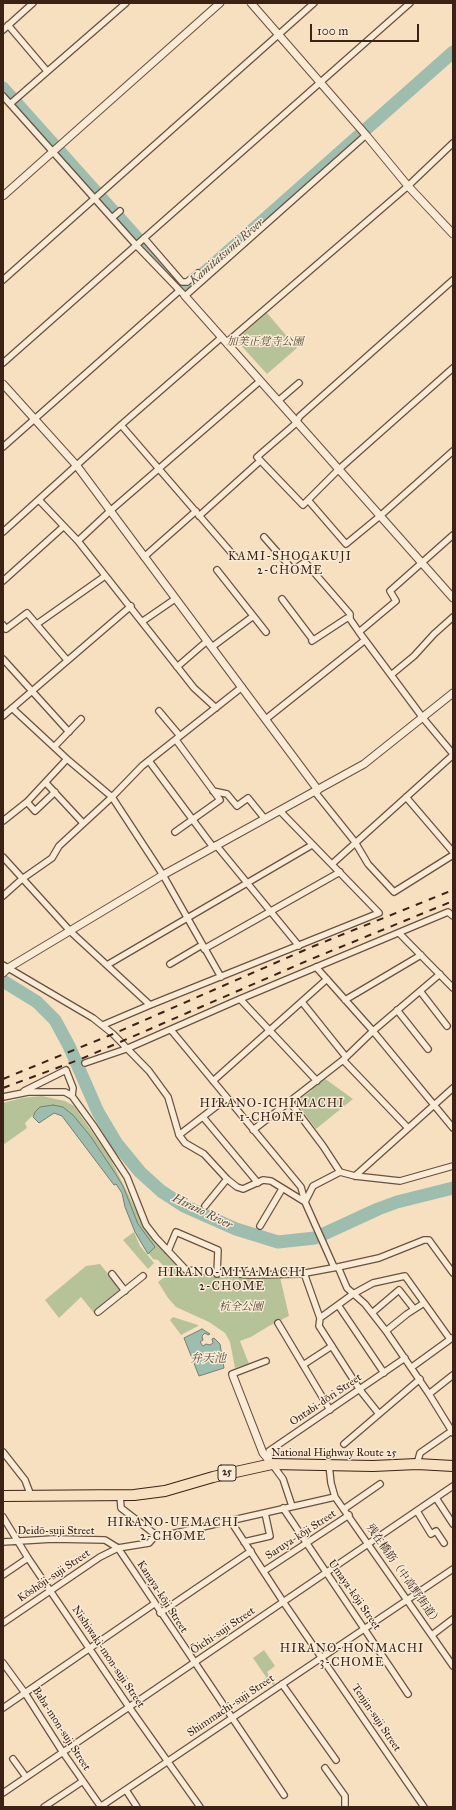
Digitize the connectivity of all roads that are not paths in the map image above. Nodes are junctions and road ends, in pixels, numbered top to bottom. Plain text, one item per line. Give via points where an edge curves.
1 (33, 3) edge
2 (126, 3) edge
3 (220, 3) edge
4 (251, 3) edge
5 (314, 3) edge
6 (410, 3) edge
7 (5, 28) edge
8 (278, 35) junction
9 (47, 72) junction
10 (320, 82) junction
11 (3, 96) edge
12 (10, 104) junction
13 (364, 132) junction
14 (453, 143) edge
15 (56, 150) junction
16 (408, 186) junction
17 (3, 196) edge
18 (98, 196) junction
19 (453, 234) edge
20 (140, 241) junction
21 (167, 271) junction
22 (198, 273) dead end
23 (3, 280) edge
24 (453, 280) edge
25 (176, 281) junction
26 (179, 291) junction
27 (185, 296) junction
28 (225, 340) junction
29 (3, 363) edge
30 (453, 368) edge
31 (260, 381) junction
32 (299, 383) dead end
33 (3, 384) edge
34 (278, 401) junction
35 (34, 419) junction
36 (296, 421) junction
37 (121, 425) junction
38 (3, 447) edge
39 (453, 451) edge
40 (260, 461) junction
41 (77, 466) junction
42 (159, 469) junction
43 (338, 470) junction
44 (40, 500) junction
45 (308, 500) junction
46 (110, 511) junction
47 (197, 513) junction
48 (380, 516) junction
49 (63, 527) junction
50 (3, 532) edge
51 (453, 535) edge
52 (264, 537) dead end
53 (78, 541) junction
54 (144, 557) junction
55 (236, 557) dead end
56 (422, 563) junction
57 (217, 570) dead end
58 (105, 576) junction
59 (3, 581) edge
60 (175, 598) junction
61 (453, 598) edge
62 (282, 599) dead end
63 (131, 606) junction
64 (252, 617) junction
65 (453, 617) edge
66 (350, 619) junction
67 (143, 622) junction
68 (37, 624) junction
69 (3, 625) edge
70 (266, 632) dead end
71 (359, 632) junction
72 (365, 640) junction
73 (209, 644) junction
74 (3, 659) edge
75 (67, 660) junction
76 (177, 667) junction
77 (391, 675) junction
78 (242, 687) junction
79 (31, 690) junction
80 (453, 693) edge
81 (12, 708) junction
82 (216, 708) junction
83 (159, 711) dead end
84 (3, 716) edge
85 (422, 718) junction
86 (81, 719) dead end
87 (266, 719) junction
88 (69, 732) junction
89 (178, 738) junction
90 (54, 747) junction
91 (453, 755) edge
92 (67, 759) junction
93 (148, 762) junction
94 (46, 783) junction
95 (213, 791) junction
96 (316, 791) junction
97 (55, 792) junction
98 (112, 797) junction
99 (406, 797) junction
100 (28, 802) junction
101 (280, 811) junction
102 (192, 819) junction
103 (265, 819) junction
104 (3, 821) edge
105 (83, 824) junction
106 (176, 832) dead end
107 (355, 842) junction
108 (312, 845) junction
109 (214, 846) junction
110 (453, 853) edge
111 (3, 857) edge
112 (332, 864) junction
113 (340, 872) junction
114 (163, 875) junction
115 (22, 879) junction
116 (247, 882) junction
117 (3, 896) edge
118 (271, 910) junction
119 (453, 916) edge
120 (186, 917) junction
121 (71, 932) junction
122 (399, 933) junction
123 (299, 946) junction
124 (203, 947) junction
125 (421, 955) junction
126 (170, 964) dead end
127 (107, 965) junction
128 (316, 967) junction
129 (5, 969) edge
130 (440, 974) junction
131 (221, 977) junction
132 (327, 979) junction
133 (453, 988) edge
134 (420, 991) junction
135 (240, 999) junction
136 (345, 1000) junction
137 (302, 1002) junction
138 (150, 1004) junction
139 (397, 1010) junction
140 (103, 1025) junction
141 (447, 1026) dead end
142 (171, 1030) junction
143 (373, 1031) junction
144 (270, 1032) junction
145 (126, 1049) junction
146 (428, 1049) dead end
147 (344, 1058) junction
148 (85, 1062) dead end
149 (213, 1081) junction
150 (317, 1081) junction
151 (453, 1088) edge
152 (20, 1093) junction
153 (72, 1096) junction
154 (3, 1097) edge
155 (227, 1098) junction
156 (290, 1102) junction
157 (435, 1104) junction
158 (203, 1117) junction
159 (408, 1128) junction
160 (453, 1128) edge
161 (253, 1130) junction
162 (180, 1135) junction
163 (453, 1166) edge
164 (340, 1172) junction
165 (355, 1176) junction
166 (227, 1179) junction
167 (258, 1183) junction
168 (282, 1189) junction
169 (305, 1202) junction
170 (205, 1206) dead end
171 (260, 1226) dead end
172 (168, 1251) junction
173 (336, 1267) junction
174 (304, 1273) junction
175 (453, 1273) edge
176 (112, 1274) dead end
177 (217, 1274) junction
178 (143, 1276) dead end
179 (125, 1291) junction
180 (353, 1294) junction
181 (424, 1303) junction
182 (338, 1305) junction
183 (414, 1309) junction
184 (98, 1312) dead end
185 (372, 1312) junction
186 (320, 1318) junction
187 (278, 1323) dead end
188 (386, 1331) junction
189 (452, 1338) edge
190 (332, 1346) junction
191 (405, 1358) junction
192 (266, 1361) dead end
193 (303, 1365) junction
194 (412, 1367) junction
195 (384, 1373) junction
196 (232, 1375) joint
197 (453, 1375) edge
198 (420, 1379) junction
199 (360, 1390) junction
200 (429, 1394) junction
201 (330, 1410) junction
202 (379, 1414) junction
203 (453, 1431) edge
204 (344, 1444) dead end
205 (3, 1452) edge
206 (272, 1464) junction
207 (329, 1464) junction
208 (417, 1464) junction
209 (453, 1466) edge
210 (380, 1484) dead end
211 (453, 1486) edge
212 (120, 1495) junction
213 (3, 1496) edge
214 (31, 1496) junction
215 (336, 1497) junction
216 (436, 1498) junction
217 (292, 1506) junction
218 (283, 1508) junction
219 (344, 1509) junction
220 (265, 1512) junction
221 (417, 1512) junction
222 (349, 1515) junction
223 (3, 1517) edge
224 (230, 1520) junction
225 (453, 1524) edge
226 (156, 1534) junction
227 (17, 1540) junction
228 (3, 1542) edge
229 (244, 1542) junction
230 (307, 1543) junction
231 (444, 1543) dead end
232 (370, 1544) junction
233 (118, 1548) junction
234 (251, 1551) junction
235 (28, 1558) junction
236 (453, 1569) edge
237 (264, 1571) junction
238 (327, 1573) junction
239 (3, 1575) edge
240 (51, 1590) junction
241 (408, 1600) junction
242 (284, 1603) junction
243 (154, 1604) junction
244 (160, 1613) junction
245 (453, 1619) edge
246 (3, 1623) edge
247 (365, 1628) junction
248 (432, 1635) junction
249 (90, 1648) junction
250 (322, 1657) junction
251 (3, 1663) edge
252 (194, 1663) junction
253 (453, 1666) edge
254 (282, 1684) junction
255 (25, 1693) junction
256 (408, 1694) dead end
257 (129, 1706) junction
258 (3, 1708) edge
259 (232, 1718) junction
260 (62, 1751) junction
261 (13, 1759) dead end
262 (336, 1760) dead end
263 (169, 1761) junction
264 (325, 1768) dead end
265 (26, 1777) junction
266 (83, 1781) junction
267 (126, 1790) junction
268 (3, 1792) edge
269 (284, 1795) dead end
270 (44, 1807) edge
271 (101, 1807) edge
272 (137, 1807) edge
273 (200, 1807) edge
274 (345, 1807) edge
275 (424, 1807) edge

1 - 7 street
2 - 9 street
3 - 15 street
4 - 8 street
5 - 8 street
6 - 10 street
7 - 9 street
8 - 10 street
8 - 18 street
9 - 12 street
10 - 13 street
10 - 20 street
11 - 12 street
12 - 15 street
13 - 16 street
13 - 27 street
14 - 16 street
15 - 17 street
15 - 18 street
16 - 19 street
16 - 28 street
18 - 20 street
18 - 23 street
20 - 21 street
20 - 21 street
20 - 29 street
21 - 25 street
21 - 25 street
22 - 25 street via 187,282
24 - 36 street
25 - 26 street
26 - 27 street
26 - 35 street
27 - 28 street
28 - 31 street
28 - 37 street
30 - 43 street
31 - 34 street
31 - 42 street
32 - 34 street
33 - 35 street
34 - 36 street
35 - 38 street
35 - 41 street
36 - 40 street via 294,426 257,456
36 - 43 street
37 - 41 street
37 - 42 street
39 - 48 street
40 - 45 street via 303,506
40 - 47 street
41 - 44 street
41 - 46 street
42 - 46 street
42 - 47 street
43 - 45 street
43 - 48 street
44 - 49 street
44 - 50 street
45 - 48 street via 346,544
46 - 53 street
46 - 54 street
47 - 54 street
47 - 55 street
48 - 56 street
49 - 53 street
49 - 59 street
51 - 56 street
52 - 66 street via 293,570 305,562 350,614
53 - 58 street
54 - 60 street
56 - 61 street
56 - 71 street via 390,590 396,601
57 - 64 street
58 - 63 street
58 - 68 street
60 - 67 street
60 - 73 street
62 - 66 street via 312,641 347,618
63 - 67 street
63 - 75 street
64 - 70 street
64 - 73 street
65 - 77 street
66 - 71 street
67 - 76 street
68 - 69 street via 27,613 6,630
68 - 75 street
71 - 72 street
72 - 77 street
72 - 87 street
73 - 76 street
73 - 78 street
74 - 79 street
75 - 79 street
76 - 82 street via 194,688
77 - 85 street
78 - 82 street
78 - 87 street
79 - 81 street
79 - 88 street
80 - 85 street
81 - 84 street
81 - 90 street
82 - 89 street
83 - 89 street
85 - 91 street
85 - 96 street via 364,764
86 - 88 street
87 - 96 street
88 - 90 street
89 - 93 street
89 - 95 street
90 - 92 street
91 - 99 street
92 - 94 street
92 - 98 street
93 - 98 street
93 - 102 street
94 - 97 street
94 - 100 street
95 - 102 street via 220,800
95 - 103 street via 227,794 237,806 248,798
96 - 101 street
96 - 107 street
97 - 100 street via 35,811
97 - 105 street
98 - 105 street
98 - 114 street
99 - 107 street
99 - 110 street
100 - 104 street
101 - 103 street
101 - 108 street
102 - 106 street
102 - 109 street
103 - 109 street
105 - 115 street via 59,846 52,858
107 - 110 street via 368,864 394,892
107 - 112 street
108 - 112 street
108 - 116 street
109 - 114 street
109 - 116 street
111 - 115 street
112 - 113 street
113 - 118 street
113 - 123 street via 379,913
114 - 120 street
114 - 121 street
115 - 117 street
115 - 121 street
116 - 118 street
116 - 120 street
118 - 123 street
118 - 124 street
119 - 122 street via 448,912
120 - 124 street
120 - 127 street
121 - 127 street
121 - 129 street
122 - 125 street
122 - 128 street
123 - 131 street
124 - 126 street
124 - 131 street
125 - 130 street
125 - 136 street
127 - 138 street
128 - 132 street
128 - 135 street
129 - 140 street
130 - 133 street
130 - 134 street
131 - 138 street
132 - 136 street
132 - 137 street
134 - 139 street
134 - 141 street
135 - 142 street
135 - 144 street
136 - 143 street
137 - 144 street
137 - 147 street
138 - 140 street
139 - 143 street
139 - 146 street
140 - 145 street
142 - 145 street
142 - 149 street
143 - 147 street
143 - 157 street
144 - 149 street
144 - 150 street
145 - 148 street
145 - 162 street via 149,1071 168,1096
147 - 150 street
147 - 159 street
149 - 155 street
150 - 156 street
151 - 157 street
152 - 153 street via 65,1092
152 - 153 street via 66,1070 73,1088
152 - 154 street
153 - 172 street via 127,1177 146,1225
155 - 158 street
155 - 161 street
156 - 161 street
156 - 164 street
157 - 159 street
157 - 160 street
158 - 162 street
158 - 167 street
159 - 165 street
161 - 169 street via 300,1187
162 - 166 street via 185,1143 204,1154
163 - 165 street via 400,1181
164 - 165 street
164 - 169 street via 313,1186
166 - 167 street via 243,1189
166 - 170 street
167 - 168 street via 263,1180 271,1181
168 - 169 street
168 - 171 street
169 - 173 street
172 - 177 street via 186,1270
172 - 177 street via 176,1232 218,1250
173 - 174 street
173 - 175 street via 379,1258 429,1240
173 - 180 street
174 - 177 street
174 - 186 street
176 - 179 street
178 - 179 street
179 - 184 street
180 - 181 street via 373,1283 405,1276
180 - 182 street
180 - 185 street
181 - 183 street
181 - 189 street
182 - 186 street
182 - 195 street
183 - 185 street via 399,1290
183 - 188 street
185 - 188 street
186 - 190 street via 319,1326
187 - 193 street
188 - 191 street
189 - 194 street
190 - 193 street
190 - 199 street
191 - 194 street
191 - 195 street, Ontabi-dōri Street
192 - 196 street
193 - 201 street
194 - 198 street
195 - 199 street, Ontabi-dōri Street
196 - 206 street via 263,1453
197 - 200 street
198 - 200 street
198 - 202 street
199 - 201 street, Ontabi-dōri Street
199 - 202 street
200 - 203 street
201 - 206 street, Ontabi-dōri Street via 269,1451 268,1457
202 - 204 street
203 - 208 street via 420,1453
205 - 214 street via 25,1480
206 - 207 highway, National Highway Route 25 / 25
206 - 212 highway, National Highway Route 25 / 25 via 165,1491
206 - 217 street via 283,1479
207 - 208 highway, National Highway Route 25 / 25
207 - 215 street, 残在橋筋（中高野街道）
208 - 209 highway, National Highway Route 25 / 25
210 - 219 street, Saruya-kōji Street
211 - 216 street, Ōichi-suji Street
212 - 214 highway, National Highway Route 25 / 25
212 - 226 street via 121,1508
213 - 214 highway, National Highway Route 25 / 25
215 - 217 street
215 - 219 street, 残在橋筋（中高野街道）
216 - 221 street, Ōichi-suji Street
216 - 225 street
217 - 218 street
218 - 220 street
218 - 230 street, Umaya-kōji Street
219 - 222 street, 残在橋筋（中高野街道）
220 - 224 street
220 - 229 street via 270,1536
221 - 231 street via 431,1534 436,1531
221 - 232 street, Ōichi-suji Street
222 - 230 street, Saruya-kōji Street
222 - 232 street, 残在橋筋（中高野街道）
223 - 227 street, Nishiwaki-mon-suji Street
224 - 226 street via 167,1535
224 - 229 street, Tenjin-suji Street
226 - 233 street via 149,1543
227 - 228 street, Deidō-suji Street
227 - 233 street, Deidō-suji Street via 105,1540
227 - 235 street, Nishiwaki-mon-suji Street
229 - 234 street, Tenjin-suji Street
230 - 237 street, Saruya-kōji Street
230 - 238 street, Umaya-kōji Street
232 - 238 street, Ōichi-suji Street
232 - 241 street, 残在橋筋（中高野街道）
233 - 240 street, Kōshōji-suji Street
233 - 243 street, Kanaya-kōji Street
234 - 237 street, Tenjin-suji Street
234 - 244 street
235 - 239 street
235 - 240 street, Nishiwaki-mon-suji Street
236 - 241 street, Shimmachi-suji Street
237 - 242 street, Tenjin-suji Street
238 - 242 street, Ōichi-suji Street
238 - 247 street, Umaya-kōji Street
240 - 246 street, Kōshōji-suji Street
240 - 249 street, Nishiwaki-mon-suji Street
241 - 247 street, Shimmachi-suji Street
241 - 248 street, 残在橋筋（中高野街道）
242 - 250 street, Tenjin-suji Street
242 - 252 street, Ōichi-suji Street
243 - 244 street, Kanaya-kōji Street
243 - 249 street
244 - 252 street, Kanaya-kōji Street
245 - 248 street
247 - 250 street, Shimmachi-suji Street
247 - 256 street, Umaya-kōji Street
248 - 253 street, 残在橋筋（中高野街道）
249 - 255 street
249 - 257 street, Nishiwaki-mon-suji Street
250 - 254 street, Shimmachi-suji Street
250 - 275 street, Tenjin-suji Street
251 - 255 street, Baba-mon-suji Street
252 - 257 street, Ōichi-suji Street
252 - 259 street, Kanaya-kōji Street
254 - 259 street, Shimmachi-suji Street
254 - 262 street
255 - 258 street
255 - 260 street, Baba-mon-suji Street
257 - 260 street, Ōichi-suji Street
257 - 263 street, Nishiwaki-mon-suji Street
259 - 263 street, Shimmachi-suji Street
259 - 269 street, Kanaya-kōji Street
260 - 265 street, Ōichi-suji Street
260 - 266 street, Baba-mon-suji Street
261 - 265 street
263 - 267 street, Shimmachi-suji Street
263 - 273 street, Nishiwaki-mon-suji Street
264 - 274 street via 344,1796
265 - 268 street, Ōichi-suji Street
266 - 270 street
266 - 271 street, Baba-mon-suji Street
267 - 271 street, Shimmachi-suji Street
267 - 272 street

